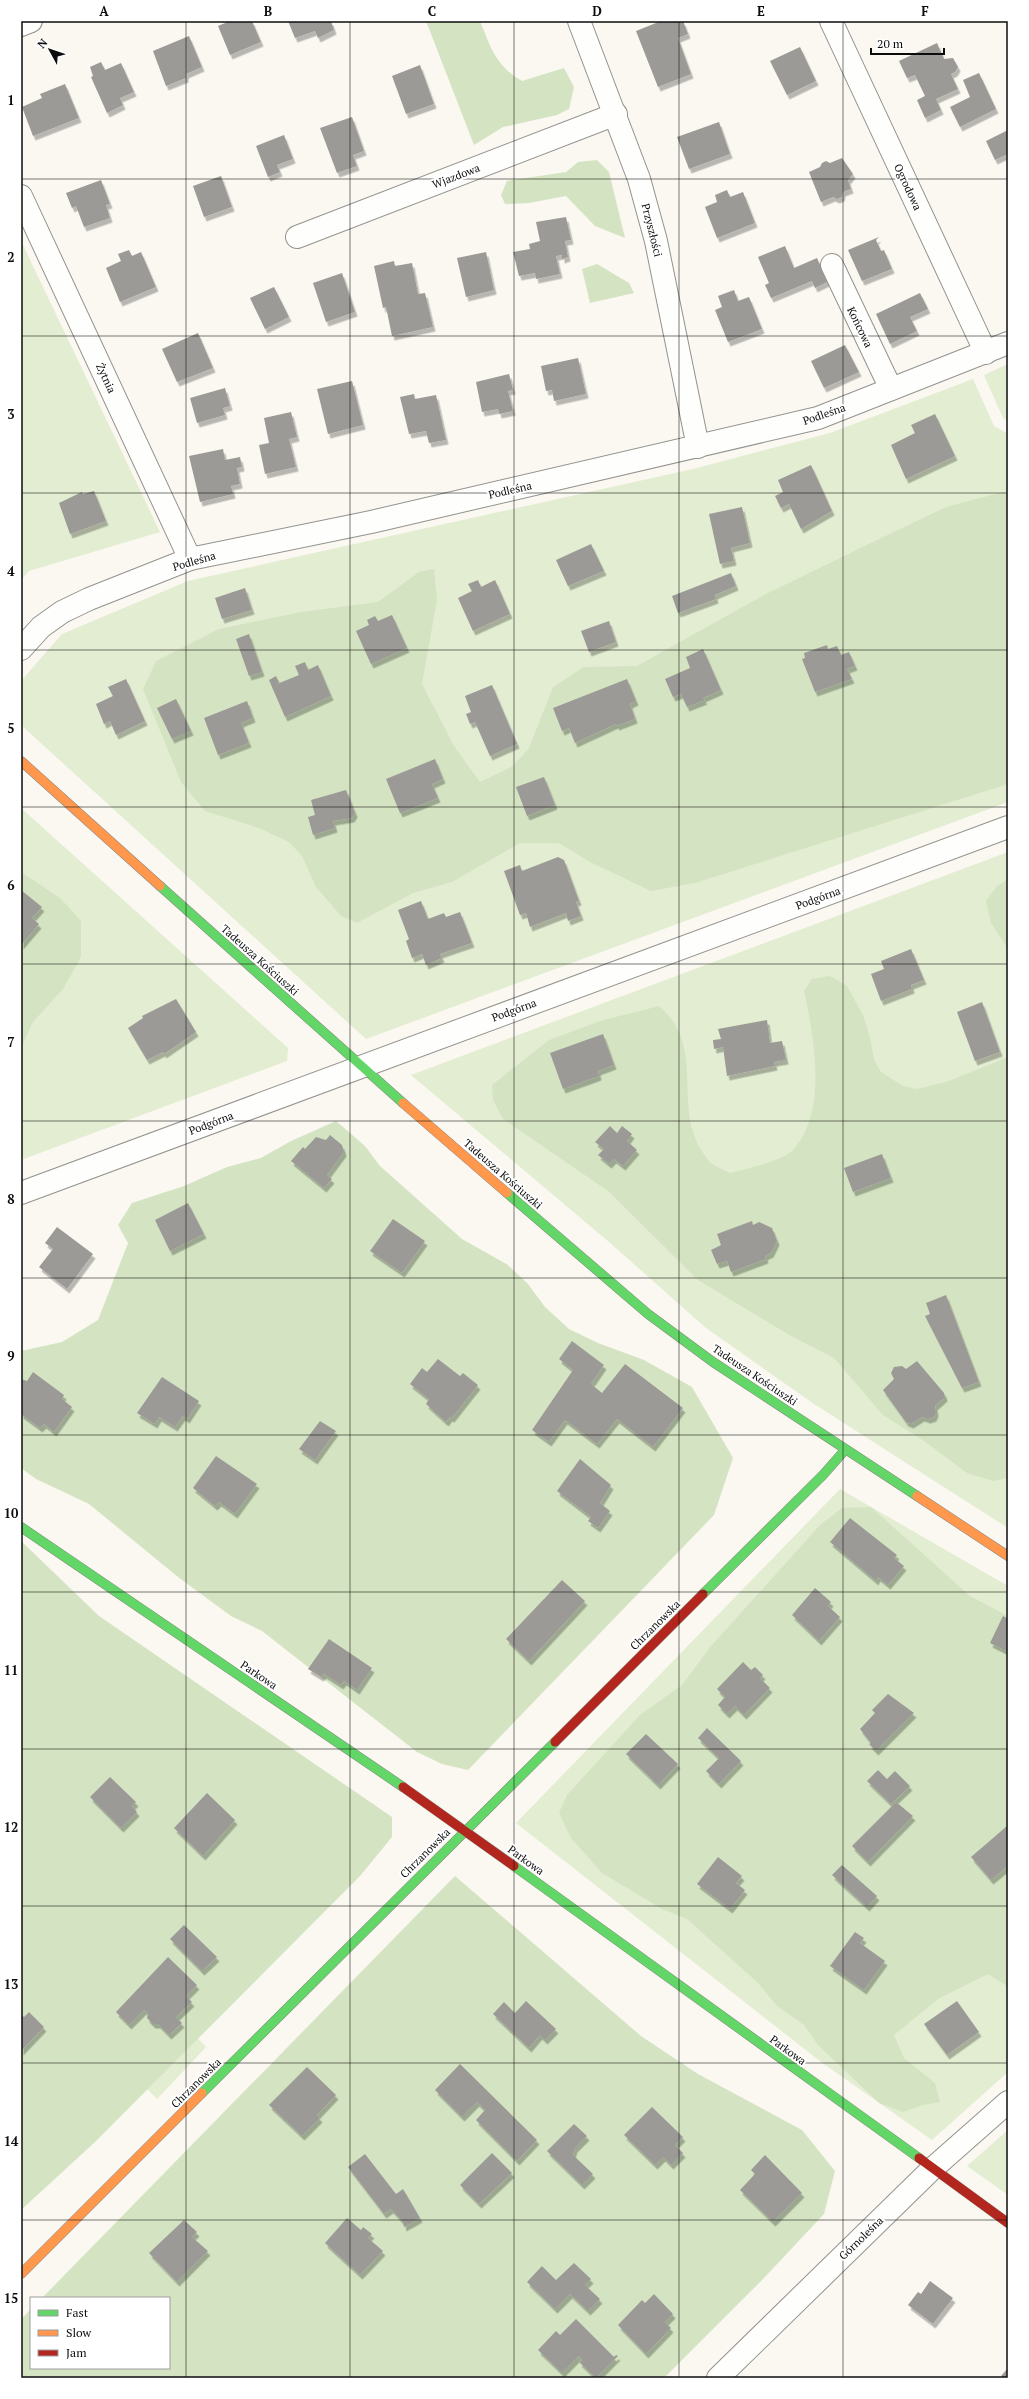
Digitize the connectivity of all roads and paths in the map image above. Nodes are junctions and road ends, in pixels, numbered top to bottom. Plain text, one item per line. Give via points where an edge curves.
1 (31, 21) edge
2 (579, 21) edge
3 (831, 21) edge
4 (21, 25) edge
5 (616, 114) junction
6 (21, 196) edge
7 (297, 237) dead end
8 (832, 265) dead end
9 (1008, 343) edge
10 (986, 353) junction
11 (891, 389) junction
12 (698, 447) junction
13 (190, 559) junction
14 (21, 649) edge
15 (21, 761) edge
16 (1008, 828) edge
17 (361, 1067) junction
18 (21, 1193) edge
19 (846, 1450) junction
20 (21, 1528) edge
21 (1008, 1556) edge
22 (465, 1830) junction
23 (1008, 2102) edge
24 (932, 2169) junction
25 (1008, 2223) edge
26 (21, 2274) edge
27 (718, 2378) edge

1 - 4 street
2 - 5 street, Przyszłości
3 - 10 street, Ogrodowa
5 - 7 street, Wjazdowa
5 - 12 street, Przyszłości via 640,180 656,241
6 - 13 street, Żytnia
8 - 11 street, Końcowa
9 - 10 street, Podleśna
10 - 11 street, Podleśna
11 - 12 street, Podleśna via 818,418
12 - 13 street, Podleśna via 371,522
13 - 14 street, Podleśna via 62,612 41,628
15 - 17 street, Tadeusza Kościuszki
16 - 17 street, Podgórna via 394,1057
17 - 18 street, Podgórna
17 - 19 street, Tadeusza Kościuszki via 648,1314 713,1362
19 - 21 street, Tadeusza Kościuszki
19 - 22 street, Chrzanowska
20 - 22 street, Parkowa
22 - 24 street, Parkowa
22 - 26 street, Chrzanowska
23 - 24 street, Górnoleśna
24 - 25 street, Parkowa
24 - 27 street, Górnoleśna

